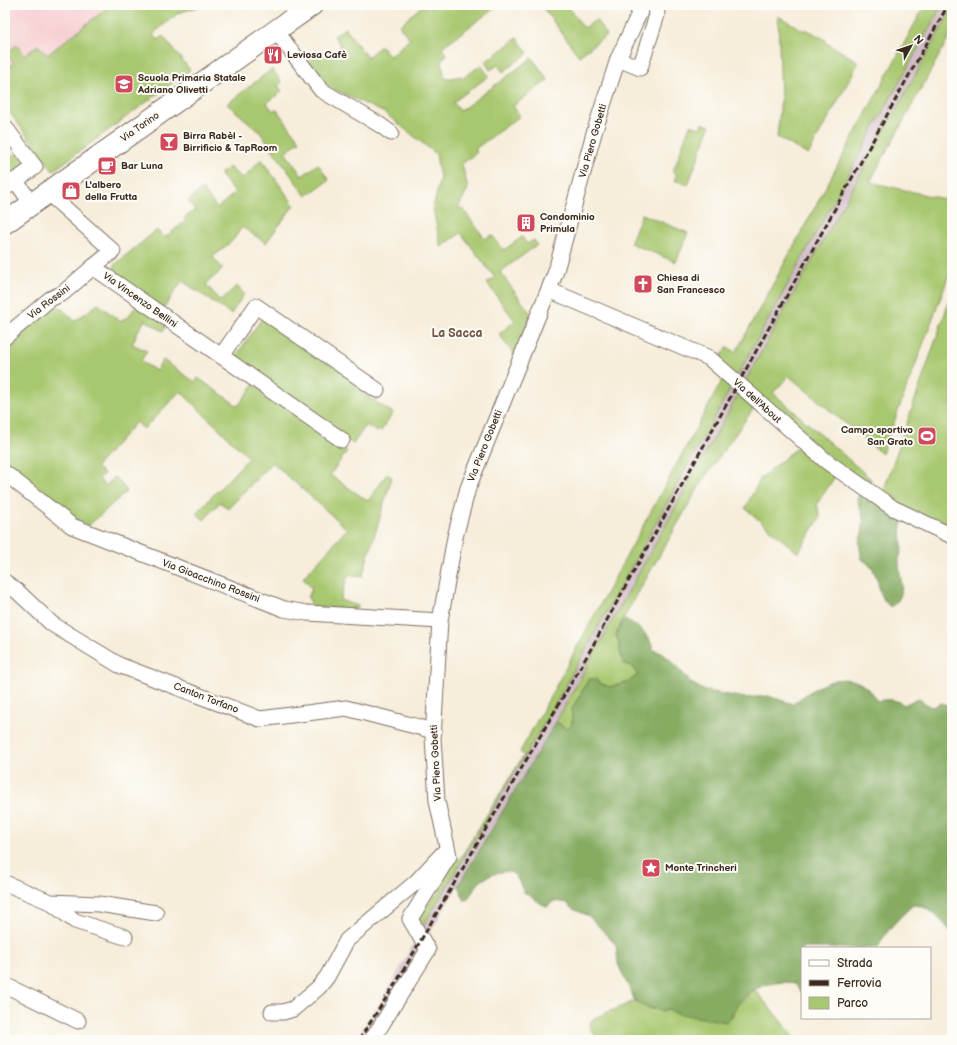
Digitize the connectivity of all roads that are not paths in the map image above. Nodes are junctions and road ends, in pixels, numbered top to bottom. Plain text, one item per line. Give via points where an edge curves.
1 (312, 5) edge
2 (643, 5) edge
3 (656, 5) edge
4 (276, 31) junction
5 (618, 59) junction
6 (5, 127) edge
7 (390, 133) dead end
8 (10, 184) edge
9 (40, 198) junction
10 (5, 223) edge
11 (93, 267) junction
12 (549, 290) junction
13 (5, 337) edge
14 (221, 356) junction
15 (377, 390) dead end
16 (342, 440) dead end
17 (5, 473) edge
18 (952, 536) edge
19 (5, 582) edge
20 (440, 621) junction
21 (434, 731) junction
22 (448, 848) junction
23 (5, 883) edge
24 (50, 902) junction
25 (156, 913) dead end
26 (125, 937) dead end
27 (5, 985) edge
28 (272, 1012) dead end
29 (78, 1021) dead end
30 (372, 1040) edge

1 - 4 street, Via Torino
2 - 5 street, Via Piero Gobetti
3 - 5 street via 656,15 640,68
4 - 7 street via 321,90
4 - 9 street, Via Torino
5 - 12 street, Via Piero Gobetti
6 - 8 street via 35,167
8 - 9 street
9 - 10 street, Via Torino
9 - 11 street, Via Vincenzo Bellini via 113,251
11 - 13 street, Via Rossini
11 - 14 street, Via Vincenzo Bellini
12 - 18 street, Via dell'About via 709,358 832,466 893,508
12 - 20 street, Via Piero Gobetti via 468,488 455,537
14 - 15 street via 256,306
14 - 16 street, Via Vincenzo Bellini
17 - 20 street, Via Gioacchino Rossini via 72,526 284,609 307,613
19 - 21 street, Canton Torfano via 52,624 119,665 260,719 346,708
20 - 21 street, Via Piero Gobetti
21 - 22 street, Via Piero Gobetti via 437,800
22 - 28 street via 415,883 347,940 327,977 318,988 293,1009
22 - 30 street, Via Piero Gobetti via 449,856 410,919 428,950
23 - 24 street
24 - 25 street via 99,904
24 - 26 street via 75,921
27 - 29 street

